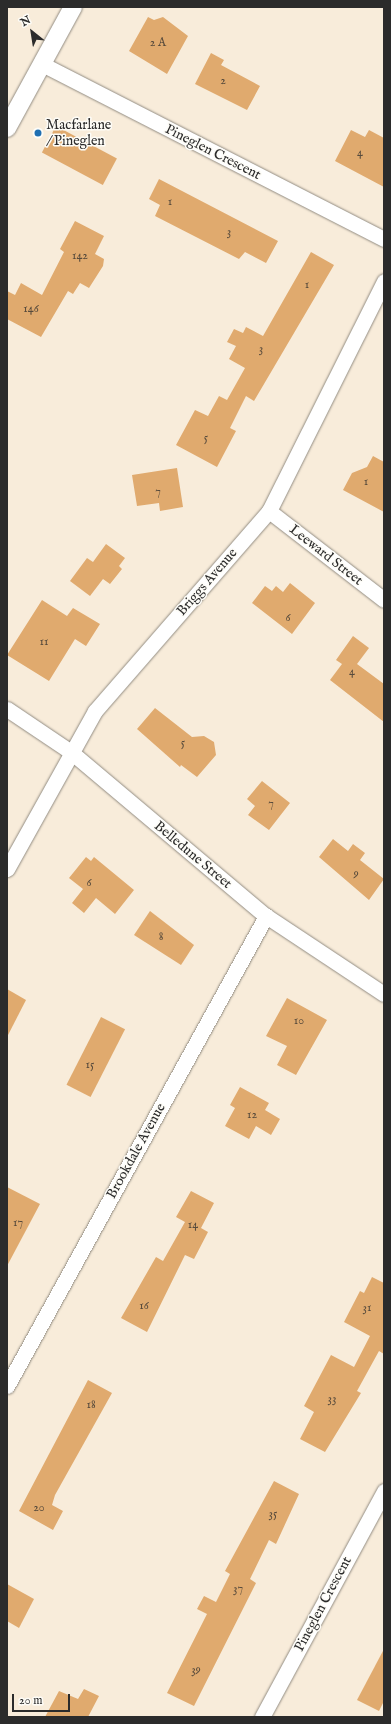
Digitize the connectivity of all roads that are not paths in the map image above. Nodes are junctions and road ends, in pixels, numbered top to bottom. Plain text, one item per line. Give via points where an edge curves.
1 (73, 7) edge
2 (42, 64) junction
3 (7, 128) edge
4 (384, 239) edge
5 (384, 281) edge
6 (269, 511) junction
7 (384, 600) edge
8 (7, 709) edge
9 (71, 752) junction
10 (7, 869) edge
11 (266, 916) junction
12 (384, 994) edge
13 (7, 1386) edge
14 (384, 1491) edge
15 (262, 1717) edge

1 - 2 street
2 - 3 street
2 - 4 street, Pineglen Crescent
5 - 6 street, Briggs Avenue
6 - 7 street, Leeward Street
6 - 9 street, Briggs Avenue via 95,711
8 - 9 street, Belledune Street
9 - 10 street, Briggs Avenue
9 - 11 street, Belledune Street
11 - 12 street, Belledune Street
11 - 13 street, Brookdale Avenue
14 - 15 street, Pineglen Crescent

